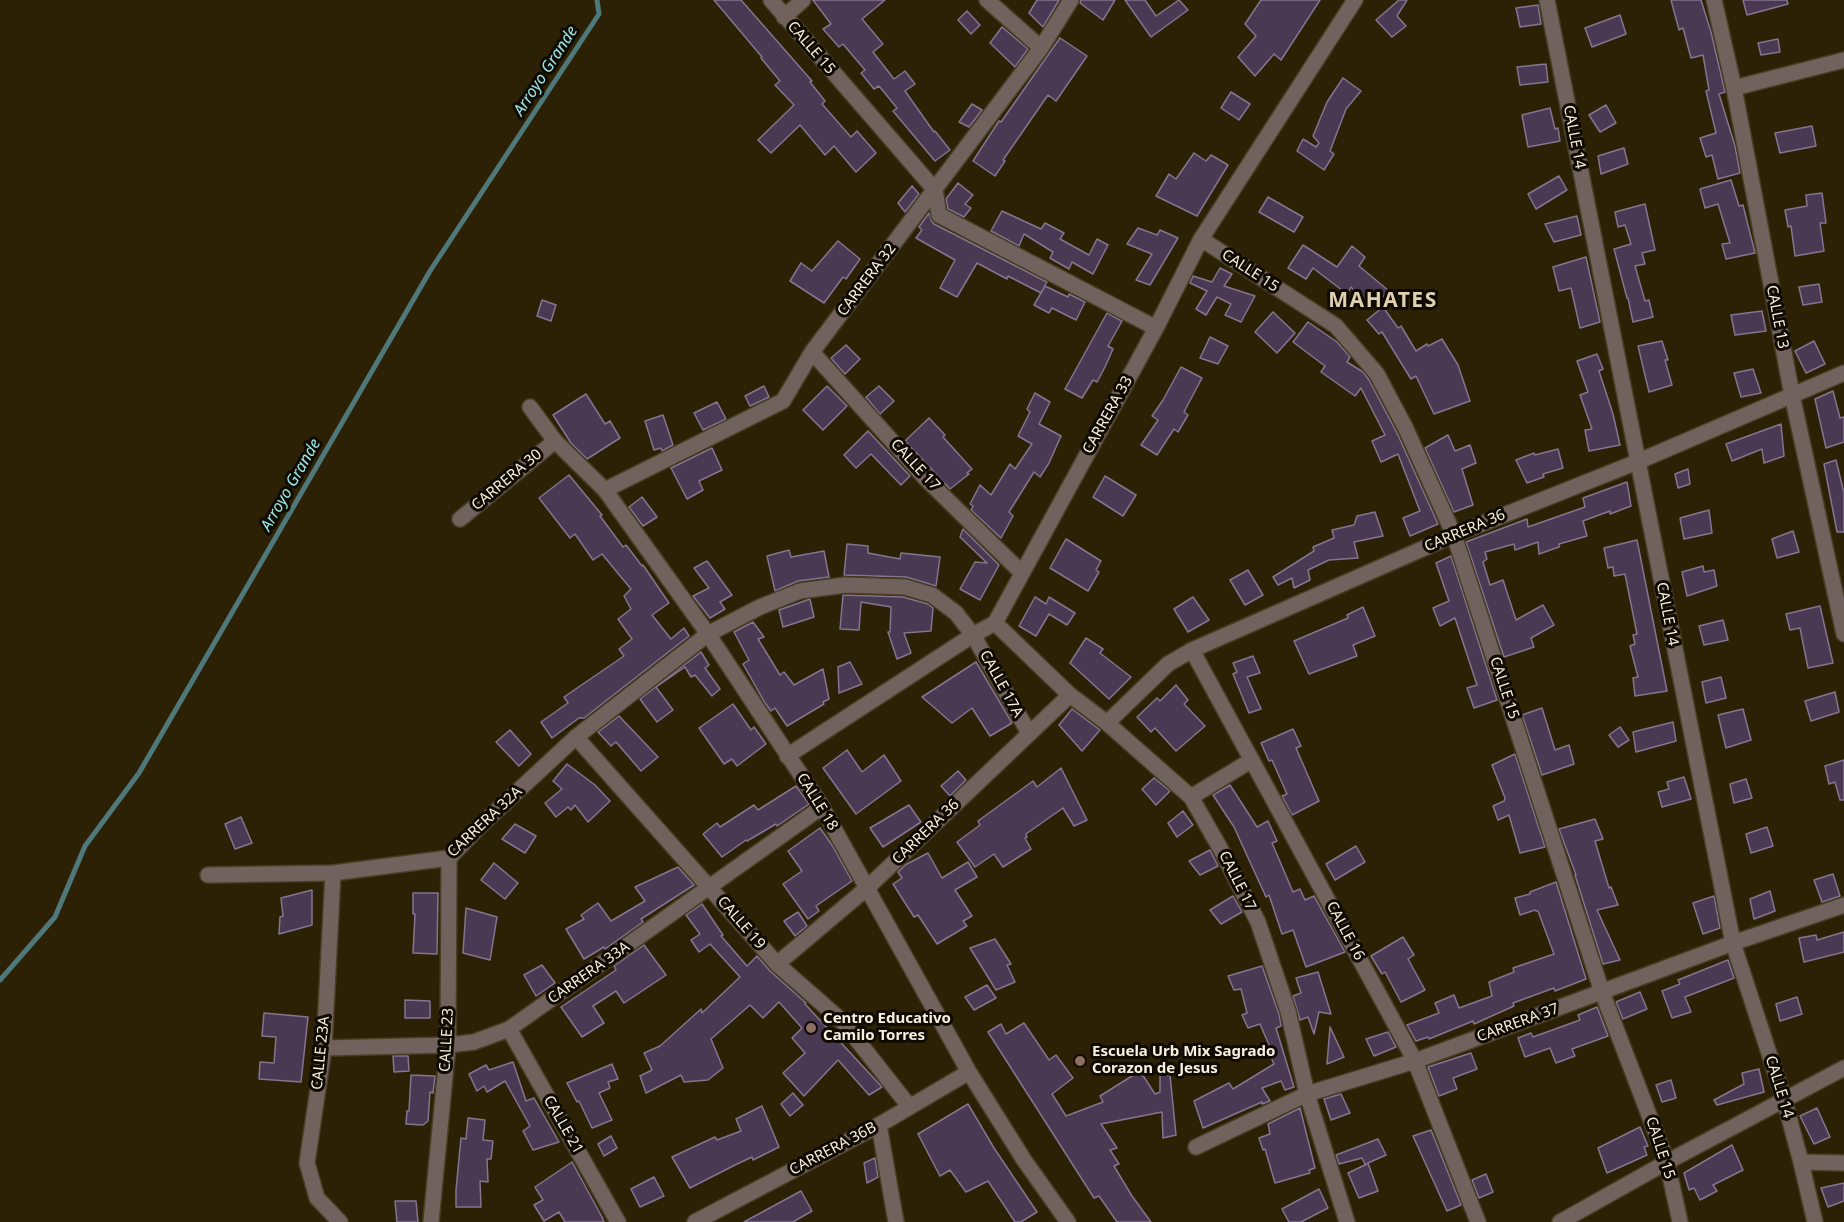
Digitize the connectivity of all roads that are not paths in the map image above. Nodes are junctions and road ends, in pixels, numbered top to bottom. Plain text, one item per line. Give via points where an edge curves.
1 (771, 0) edge
2 (803, 0) edge
3 (987, 0) edge
4 (1071, 0) edge
5 (1355, 0) edge
6 (1547, 0) edge
7 (1714, 0) edge
8 (784, 17) junction
9 (1041, 48) junction
10 (1844, 60) edge
11 (1734, 88) junction
12 (935, 190) junction
13 (1201, 239) junction
14 (1156, 328) junction
15 (812, 352) junction
16 (1844, 373) edge
17 (1792, 395) junction
18 (530, 406) dead end
19 (555, 441) junction
20 (1637, 462) junction
21 (605, 490) junction
22 (460, 519) dead end
23 (1454, 535) junction
24 (1022, 573) junction
25 (995, 623) junction
26 (708, 634) junction
27 (1844, 634) edge
28 (973, 635) junction
29 (1192, 650) junction
30 (1070, 695) junction
31 (1107, 723) junction
32 (1029, 733) junction
33 (576, 737) junction
34 (787, 756) junction
35 (1252, 760) junction
36 (1191, 797) junction
37 (822, 807) junction
38 (449, 858) junction
39 (333, 873) junction
40 (208, 875) dead end
41 (710, 888) junction
42 (867, 888) junction
43 (1844, 905) edge
44 (1733, 943) junction
45 (777, 964) junction
46 (1602, 992) junction
47 (509, 1029) junction
48 (448, 1045) junction
49 (324, 1048) junction
50 (1415, 1061) junction
51 (1844, 1068) edge
52 (969, 1072) junction
53 (1307, 1094) junction
54 (1784, 1099) junction
55 (909, 1106) junction
56 (879, 1125) junction
57 (1196, 1148) dead end
58 (1667, 1162) junction
59 (1801, 1162) junction
60 (1844, 1163) edge
61 (340, 1222) edge
62 (432, 1222) edge
63 (618, 1222) edge
64 (695, 1222) edge
65 (896, 1222) edge
66 (1068, 1222) edge
67 (1347, 1222) edge
68 (1478, 1222) edge
69 (1560, 1222) edge
70 (1680, 1222) edge
71 (1815, 1222) edge

1 - 8 street, CALLE 15
2 - 8 street
3 - 9 street
4 - 9 street, CARRERA 32
5 - 13 street, CARRERA 33
6 - 20 street, CALLE 14
7 - 11 street, CALLE 13
8 - 12 street, CALLE 15
9 - 12 street, CARRERA 32
10 - 11 street
11 - 17 street, CALLE 13
12 - 14 street, CALLE 15 via 939,215
12 - 15 street, CARRERA 32
13 - 14 street, CARRERA 33
13 - 23 street, CALLE 15 via 1336,326 1377,374
14 - 24 street, CARRERA 33
15 - 21 street, CARRERA 32 via 783,401
15 - 24 street, CALLE 17 via 926,479
16 - 17 street, CARRERA 36
17 - 20 street, CARRERA 36
17 - 27 street, CALLE 13
18 - 19 street, CALLE 18
19 - 21 street, CALLE 18
19 - 22 street, CARRERA 30
20 - 23 street, CARRERA 36
20 - 44 street, CALLE 14
21 - 26 street, CALLE 18
23 - 29 street, CARRERA 36
23 - 46 street, CALLE 15
24 - 25 street, CARRERA 33
25 - 28 street
25 - 30 street, CALLE 17
26 - 28 street via 800,591 845,585 905,587 932,595 956,613
26 - 33 street, CARRERA 32A
26 - 34 street, CALLE 18
28 - 32 street, CALLE 17A
28 - 34 street
29 - 31 street, CARRERA 36 via 1168,664
29 - 35 street, CALLE 16
30 - 31 street, CALLE 17
30 - 32 street, CARRERA 36
31 - 36 street, CALLE 17
32 - 42 street, CARRERA 36
33 - 38 street, CARRERA 32A
33 - 41 street, CALLE 19
34 - 37 street, CALLE 18
35 - 36 street
35 - 50 street, CALLE 16
36 - 53 street, CALLE 17 via 1258,922 1288,1011
37 - 41 street, CARRERA 33A
37 - 42 street, CALLE 18
38 - 39 street, CARRERA 32A
38 - 48 street, CALLE 23
39 - 40 street, CARRERA 32A
39 - 49 street, CALLE 23A
41 - 45 street, CALLE 19
41 - 47 street, CARRERA 33A
42 - 45 street, CARRERA 36
42 - 52 street, CALLE 18
43 - 44 street, CARRERA 37
44 - 46 street, CARRERA 37
44 - 54 street, CALLE 14
45 - 55 street, CALLE 19 via 843,1022
46 - 50 street, CARRERA 37
46 - 58 street, CALLE 15
47 - 48 street, CARRERA 33A via 474,1042
47 - 63 street, CALLE 21
48 - 49 street, CARRERA 33A
48 - 62 street, CALLE 23
49 - 61 street, CALLE 23A via 307,1163 317,1198
50 - 53 street, CARRERA 37
50 - 68 street, CALLE 16
51 - 54 street
52 - 55 street, CARRERA 36B
52 - 66 street, CALLE 18
53 - 57 street, CARRERA 37
53 - 67 street, CALLE 17
54 - 58 street
54 - 59 street, CALLE 14
55 - 56 street, CARRERA 36B
56 - 64 street, CARRERA 36B
56 - 65 street
58 - 69 street
58 - 70 street, CALLE 15
59 - 60 street
59 - 71 street, CALLE 14

